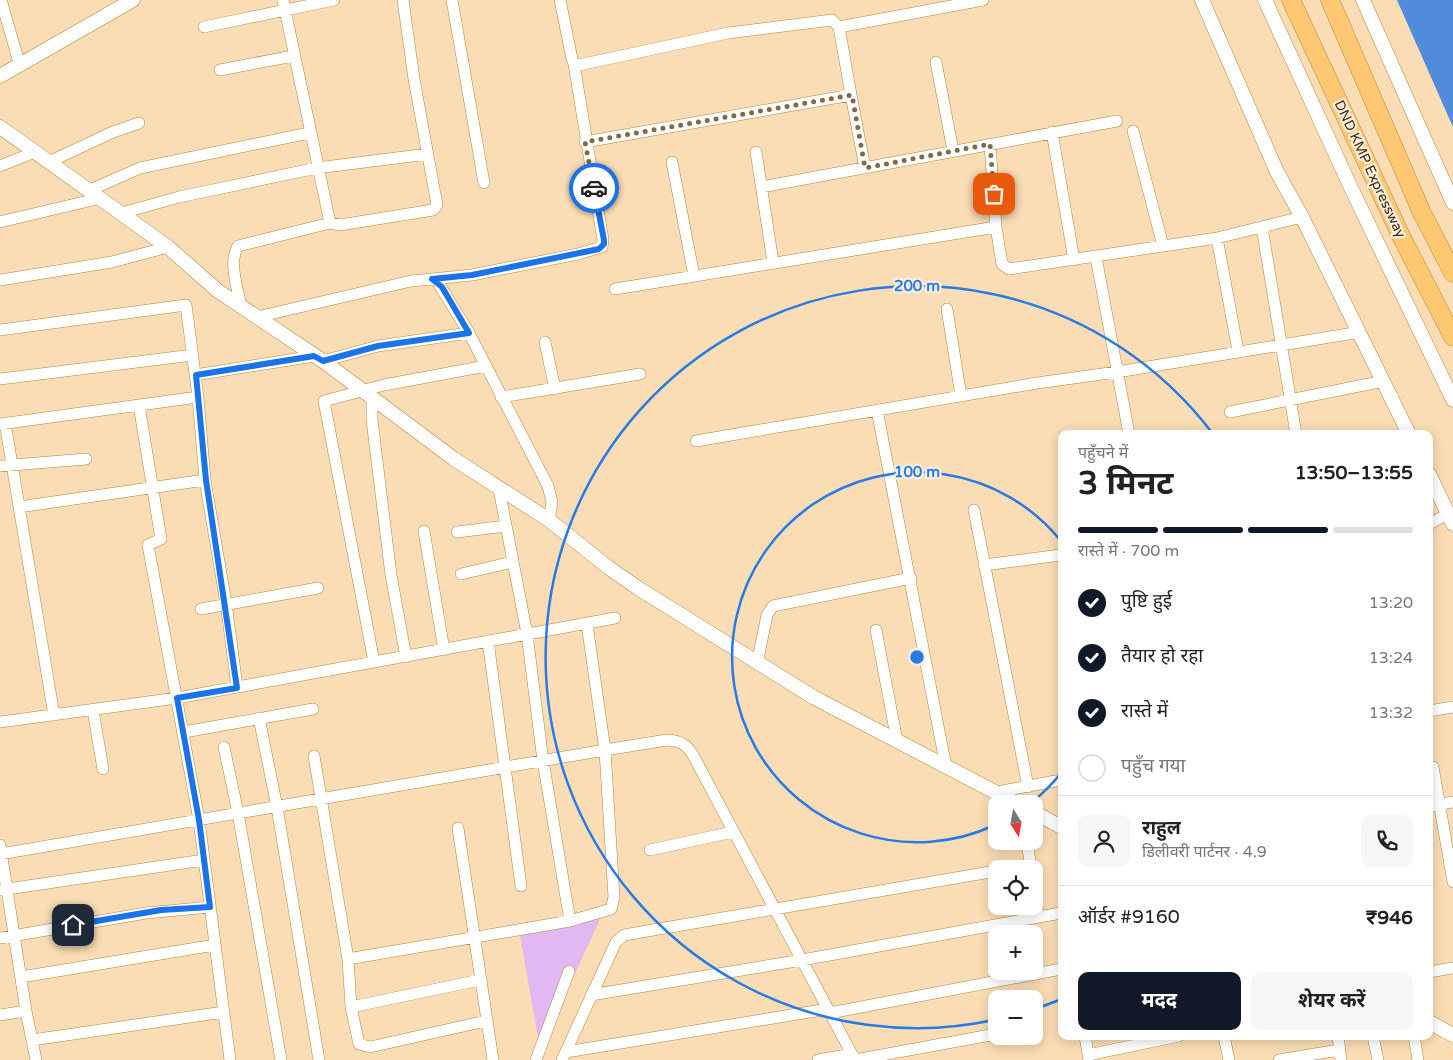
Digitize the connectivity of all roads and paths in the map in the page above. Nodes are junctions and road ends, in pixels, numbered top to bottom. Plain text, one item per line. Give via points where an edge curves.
1 (0, 0) edge
2 (133, 0) edge
3 (334, 0) edge
4 (403, 0) edge
5 (452, 0) edge
6 (560, 0) edge
7 (983, 0) edge
8 (1202, 0) edge
9 (1265, 0) edge
10 (1291, 0) edge
11 (1330, 0) edge
12 (1363, 0) edge
13 (284, 5) edge
14 (204, 27) dead end
15 (839, 27) junction
16 (293, 56) junction
17 (936, 62) dead end
18 (574, 64) junction
19 (20, 66) junction
20 (220, 70) dead end
21 (0, 76) edge
22 (852, 95) junction
23 (1116, 121) dead end
24 (139, 123) dead end
25 (0, 127) edge
26 (1133, 131) dead end
27 (309, 132) junction
28 (1052, 132) junction
29 (585, 142) junction
30 (990, 144) junction
31 (953, 151) junction
32 (36, 152) junction
33 (756, 152) dead end
34 (428, 154) junction
35 (51, 162) junction
36 (672, 162) dead end
37 (0, 166) edge
38 (317, 168) junction
39 (865, 168) junction
40 (484, 183) dead end
41 (762, 187) junction
42 (90, 190) junction
43 (102, 198) junction
44 (1453, 203) edge
45 (122, 213) junction
46 (1302, 217) junction
47 (0, 222) edge
48 (330, 223) junction
49 (996, 227) junction
50 (1262, 227) junction
51 (1217, 238) junction
52 (1163, 246) junction
53 (168, 247) junction
54 (1096, 257) junction
55 (1074, 260) junction
56 (773, 262) junction
57 (1453, 273) edge
58 (694, 276) junction
59 (432, 279) junction
60 (0, 280) edge
61 (615, 289) dead end
62 (241, 307) junction
63 (946, 309) dead end
64 (257, 317) junction
65 (0, 330) edge
66 (1360, 332) junction
67 (469, 333) junction
68 (1453, 337) edge
69 (545, 342) dead end
70 (1280, 346) junction
71 (1238, 351) junction
72 (193, 355) junction
73 (319, 359) junction
74 (486, 366) junction
75 (1117, 372) junction
76 (640, 374) dead end
77 (196, 375) junction
78 (0, 379) edge
79 (1384, 381) junction
80 (554, 388) junction
81 (368, 394) junction
82 (960, 396) junction
83 (198, 397) junction
84 (501, 397) junction
85 (1290, 400) junction
86 (1453, 400) edge
87 (139, 405) junction
88 (877, 410) junction
89 (1230, 412) dead end
90 (3, 423) edge
91 (1127, 430) edge
92 (1295, 430) edge
93 (1407, 430) edge
94 (696, 441) dead end
95 (86, 459) dead end
96 (12, 465) junction
97 (0, 466) edge
98 (206, 480) junction
99 (1433, 483) edge
100 (151, 488) junction
101 (499, 489) junction
102 (19, 508) junction
103 (974, 510) dead end
104 (1450, 519) edge
105 (549, 520) junction
106 (1433, 523) edge
107 (506, 526) junction
108 (424, 531) dead end
109 (457, 532) dead end
110 (1058, 555) edge
111 (512, 562) junction
112 (984, 565) junction
113 (462, 574) dead end
114 (911, 578) junction
115 (318, 588) dead end
116 (226, 603) junction
117 (200, 609) dead end
118 (615, 618) dead end
119 (587, 624) junction
120 (876, 630) dead end
121 (527, 634) junction
122 (488, 641) junction
123 (444, 650) junction
124 (406, 656) junction
125 (374, 662) junction
126 (758, 664) junction
127 (237, 688) junction
128 (177, 698) junction
129 (1453, 707) edge
130 (313, 709) dead end
131 (93, 710) junction
132 (1433, 710) edge
133 (54, 715) junction
134 (259, 718) junction
135 (0, 722) edge
136 (184, 732) junction
137 (898, 742) junction
138 (224, 747) dead end
139 (605, 750) junction
140 (314, 756) dead end
141 (543, 761) junction
142 (505, 767) junction
143 (946, 767) junction
144 (1433, 767) dead end
145 (103, 769) dead end
146 (1058, 781) edge
147 (1028, 787) junction
148 (997, 792) junction
149 (1002, 795) edge
150 (322, 799) junction
151 (1453, 802) edge
152 (1434, 805) edge
153 (277, 806) junction
154 (238, 813) junction
155 (1043, 817) edge
156 (199, 820) junction
157 (1058, 825) edge
158 (458, 828) dead end
159 (733, 832) junction
160 (650, 850) dead end
161 (0, 851) edge
162 (204, 860) junction
163 (988, 872) edge
164 (1453, 882) edge
165 (521, 886) dead end
166 (4, 889) edge
167 (210, 907) junction
168 (775, 909) junction
169 (1058, 914) edge
170 (1038, 917) joint
171 (570, 921) junction
172 (14, 936) junction
173 (0, 938) edge
174 (474, 938) junction
175 (215, 945) junction
176 (348, 959) junction
177 (802, 960) junction
178 (1453, 968) edge
179 (1058, 970) edge
180 (569, 971) dead end
181 (1433, 971) edge
182 (21, 976) junction
183 (480, 980) junction
184 (592, 995) junction
185 (351, 1007) junction
186 (26, 1011) junction
187 (829, 1011) junction
188 (224, 1012) junction
189 (0, 1015) edge
190 (486, 1021) junction
191 (1433, 1024) edge
192 (988, 1035) edge
193 (1453, 1035) edge
194 (32, 1040) junction
195 (1085, 1040) edge
196 (1162, 1040) edge
197 (1225, 1040) edge
198 (1338, 1040) edge
199 (1374, 1040) edge
200 (1415, 1040) edge
201 (852, 1054) junction
202 (1340, 1055) edge
203 (564, 1056) edge
204 (1089, 1057) edge
205 (36, 1060) edge
206 (230, 1060) edge
207 (281, 1060) edge
208 (319, 1060) edge
209 (493, 1060) edge
210 (536, 1060) edge
211 (818, 1060) edge
212 (1229, 1060) edge
213 (1279, 1060) edge
214 (1378, 1060) edge
215 (1418, 1060) edge

1 - 19 street
2 - 19 street
3 - 13 street
4 - 34 street
5 - 40 street
6 - 18 street
7 - 15 street
8 - 46 street via 1263,142
9 - 86 street
10 - 68 highway, DND KMP Expressway via 1401,236
11 - 57 highway, DND KMP Expressway via 1422,213
12 - 44 street
13 - 14 street
13 - 16 street
15 - 18 street via 832,20 728,33
15 - 22 street
16 - 20 street
16 - 27 street
17 - 31 street
18 - 29 street
19 - 21 street
22 - 29 street
22 - 39 street
23 - 28 street
24 - 35 street
25 - 32 street
26 - 52 street
27 - 38 street
27 - 42 street via 140,168
28 - 30 street
28 - 55 street
29 - 59 street via 604,240 602,247 472,275
30 - 31 street
30 - 49 street
31 - 39 street
32 - 35 street
32 - 37 street
33 - 41 street
34 - 38 street
34 - 48 street via 437,198 433,210 364,222
35 - 42 street
36 - 58 street
38 - 45 street via 179,197
38 - 48 street
39 - 41 street
41 - 56 street
42 - 43 street
43 - 45 street
43 - 47 street
45 - 53 street
46 - 50 street
46 - 66 street
48 - 62 street via 238,246 234,252 234,264
49 - 55 street via 1005,268
49 - 56 street
50 - 51 street
50 - 70 street
51 - 52 street
51 - 71 street
52 - 54 street
53 - 60 street via 112,262
53 - 62 street via 218,292
54 - 55 street
54 - 75 street
56 - 58 street
58 - 61 street
59 - 64 street via 411,281
59 - 67 street via 442,287
62 - 64 street
63 - 82 street
64 - 73 street
65 - 72 street via 186,305
66 - 70 street
66 - 79 street
67 - 73 street via 378,346
67 - 74 street
69 - 80 street
70 - 71 street
70 - 85 street
71 - 75 street
72 - 77 street
72 - 78 street
73 - 77 street
73 - 81 street
74 - 81 street
74 - 84 street
75 - 82 street
75 - 91 street
76 - 80 street
77 - 83 street
79 - 85 street
79 - 93 street
80 - 84 street
81 - 101 street
81 - 124 street via 390,566
81 - 125 street via 324,401
82 - 88 street
83 - 87 street
83 - 98 street
84 - 105 street via 551,493
85 - 89 street
85 - 92 street
87 - 90 street
87 - 100 street
88 - 94 street
88 - 114 street
90 - 96 street
95 - 96 street
96 - 97 street
96 - 102 street
98 - 100 street
98 - 116 street
99 - 104 street
100 - 102 street
100 - 128 street via 160,539 148,545
101 - 105 street
101 - 107 street
102 - 133 street
103 - 112 street
104 - 106 street
105 - 126 street via 609,568
107 - 109 street
107 - 111 street
108 - 123 street
110 - 112 street
111 - 113 street
111 - 121 street
112 - 147 street
114 - 126 street via 773,606 767,615
114 - 143 street
115 - 116 street
116 - 117 street
116 - 127 street
118 - 119 street
119 - 121 street
119 - 139 street
120 - 137 street
121 - 122 street
121 - 141 street
122 - 123 street
122 - 142 street
123 - 124 street
124 - 125 street
125 - 127 street
126 - 137 street
127 - 128 street
128 - 131 street
128 - 136 street
129 - 132 street
130 - 134 street
131 - 133 street
131 - 145 street
133 - 135 street
134 - 136 street
134 - 153 street
136 - 156 street
137 - 143 street
138 - 154 street
139 - 141 street
139 - 159 street via 667,740 686,744
139 - 171 street via 614,903 604,913
140 - 150 street
141 - 142 street
141 - 171 street
142 - 150 street
142 - 165 street
143 - 148 street
144 - 152 street
146 - 147 street
147 - 148 street
148 - 149 street
150 - 153 street
150 - 176 street
151 - 152 street
152 - 164 street
153 - 154 street
153 - 208 street
154 - 156 street
154 - 207 street
155 - 157 street
156 - 161 street
156 - 162 street
158 - 174 street
159 - 160 street
159 - 168 street
161 - 166 street
162 - 166 street
162 - 167 street
163 - 168 street
166 - 172 street
167 - 172 street via 146,912
167 - 175 street
168 - 177 street
168 - 184 street via 619,937
169 - 170 street
170 - 177 street
171 - 174 street
172 - 173 street
172 - 182 street
174 - 176 street
174 - 183 street
175 - 182 street
175 - 188 street
176 - 185 street
177 - 184 street
177 - 187 street
178 - 181 street
179 - 187 street
180 - 210 street
182 - 186 street
183 - 185 street
183 - 190 street
184 - 203 street
185 - 190 street via 362,1047
186 - 189 street
186 - 194 street
187 - 201 street
187 - 203 street
188 - 194 street
188 - 206 street
190 - 209 street
191 - 193 street
192 - 201 street via 855,1060
194 - 205 street
195 - 204 street
196 - 204 street
197 - 212 street
198 - 202 street
199 - 214 street
200 - 215 street
201 - 211 street
202 - 213 street

